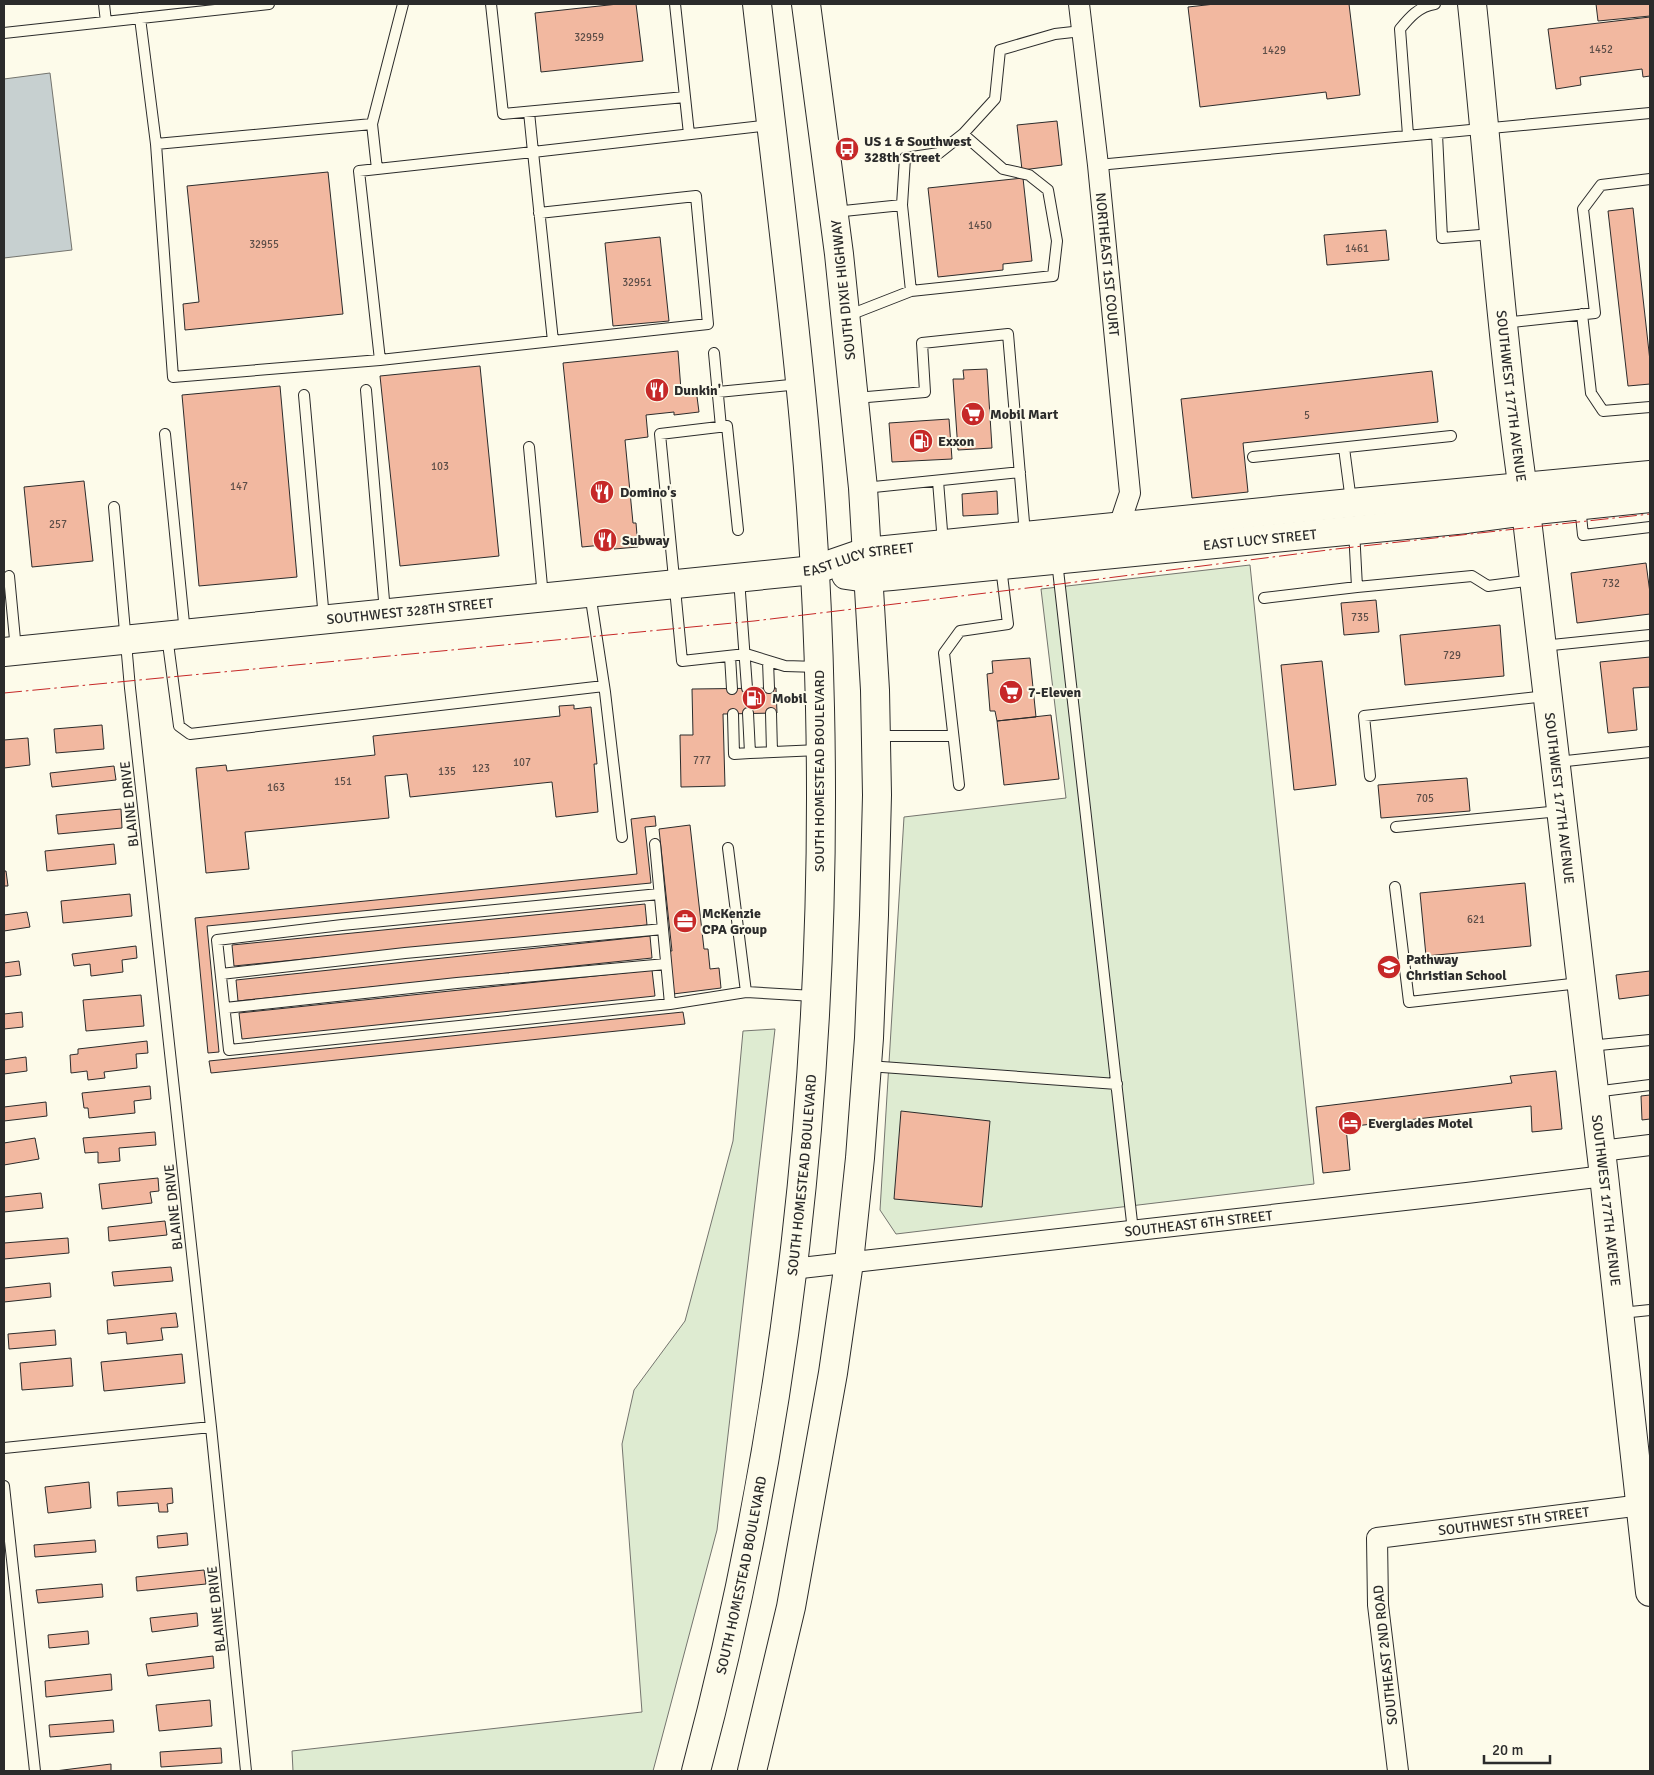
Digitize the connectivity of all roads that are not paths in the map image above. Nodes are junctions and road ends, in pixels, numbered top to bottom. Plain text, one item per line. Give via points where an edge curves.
1 (104, 4) edge
2 (269, 4) edge
3 (402, 4) edge
4 (491, 4) edge
5 (675, 4) edge
6 (757, 4) edge
7 (806, 4) edge
8 (1079, 4) edge
9 (1435, 4) edge
10 (1472, 4) edge
11 (140, 18) junction
12 (106, 22) junction
13 (1082, 31) junction
14 (4, 34) edge
15 (685, 97) junction
16 (529, 112) junction
17 (1650, 113) edge
18 (372, 124) junction
19 (770, 125) junction
20 (1486, 129) junction
21 (689, 134) junction
22 (963, 134) junction
23 (1437, 134) junction
24 (1408, 135) junction
25 (156, 144) junction
26 (533, 152) junction
27 (1098, 165) junction
28 (377, 169) junction
29 (1650, 179) edge
30 (902, 205) junction
31 (834, 212) junction
32 (539, 213) junction
33 (1494, 234) junction
34 (911, 291) junction
35 (1582, 314) junction
36 (846, 317) junction
37 (1503, 323) junction
38 (553, 341) junction
39 (714, 353) dead end
40 (380, 360) junction
41 (800, 384) junction
42 (366, 390) dead end
43 (718, 392) junction
44 (304, 395) dead end
45 (855, 398) junction
46 (1650, 408) edge
47 (721, 427) junction
48 (165, 434) dead end
49 (1451, 436) dead end
50 (529, 447) dead end
51 (1344, 448) junction
52 (1253, 457) dead end
53 (1020, 472) junction
54 (1650, 475) edge
55 (938, 481) junction
56 (863, 488) junction
57 (1650, 498) edge
58 (1524, 499) junction
59 (1580, 506) junction
60 (114, 508) dead end
61 (1353, 517) junction
62 (1119, 526) junction
63 (1650, 528) edge
64 (738, 530) dead end
65 (1025, 536) junction
66 (1147, 537) junction
67 (943, 544) junction
68 (999, 552) junction
69 (1057, 560) junction
70 (867, 565) junction
71 (814, 570) junction
72 (9, 576) dead end
73 (739, 578) junction
74 (1534, 580) junction
75 (675, 584) junction
76 (1357, 587) junction
77 (590, 593) junction
78 (544, 598) junction
79 (1264, 598) dead end
80 (386, 613) junction
81 (324, 620) junction
82 (176, 634) junction
83 (1650, 635) edge
84 (125, 640) junction
85 (1542, 646) junction
86 (10, 651) edge
87 (746, 654) junction
88 (730, 656) junction
89 (768, 661) junction
90 (818, 667) junction
91 (604, 686) junction
92 (747, 688) dead end
93 (769, 688) dead end
94 (732, 689) dead end
95 (1547, 696) junction
96 (771, 713) dead end
97 (733, 714) dead end
98 (748, 714) dead end
99 (876, 736) junction
100 (953, 736) junction
101 (820, 750) junction
102 (772, 752) junction
103 (1650, 752) edge
104 (750, 753) junction
105 (1555, 762) junction
106 (1370, 776) dead end
107 (959, 785) dead end
108 (1561, 811) junction
109 (1396, 827) dead end
110 (622, 837) dead end
111 (655, 844) dead end
112 (728, 848) dead end
113 (1395, 888) dead end
114 (659, 894) junction
115 (663, 929) junction
116 (666, 964) junction
117 (221, 974) junction
118 (1581, 983) junction
119 (746, 992) junction
120 (815, 996) junction
121 (670, 1004) junction
122 (225, 1008) junction
123 (1650, 1040) edge
124 (1588, 1046) junction
125 (867, 1066) junction
126 (1117, 1084) junction
127 (1650, 1085) edge
128 (1594, 1092) junction
129 (1650, 1146) edge
130 (1603, 1164) junction
131 (1133, 1231) junction
132 (849, 1262) junction
133 (792, 1269) junction
134 (1650, 1310) edge
135 (1619, 1314) junction
136 (211, 1427) junction
137 (4, 1448) edge
138 (4, 1486) edge
139 (1645, 1504) edge
140 (1377, 1538) joint
141 (1650, 1592) edge
142 (35, 1771) edge
143 (246, 1771) edge
144 (696, 1771) edge
145 (752, 1771) edge
146 (1398, 1771) edge

1 - 12 lane
2 - 11 lane
3 - 18 lane
4 - 16 lane via 503,114
5 - 15 lane
6 - 19 main road
7 - 31 main road, SOUTH DIXIE HIGHWAY
8 - 13 street, NORTHEAST 1ST COURT
9 - 24 lane via 1413,14 1400,29
10 - 20 main road, SOUTHWEST 177TH AVENUE
11 - 12 lane
11 - 25 lane
12 - 14 lane
13 - 22 lane via 1055,34 1000,50 995,99
13 - 27 street, NORTHEAST 1ST COURT
15 - 16 lane
15 - 21 lane
16 - 26 lane
17 - 20 lane
18 - 25 lane
18 - 28 lane
19 - 21 lane
19 - 41 main road
20 - 23 lane
20 - 33 main road, SOUTHWEST 177TH AVENUE
21 - 26 lane
22 - 30 lane via 939,153 905,158
22 - 34 lane via 1003,169 1029,175 1048,190 1057,241 1053,276
23 - 24 lane
23 - 33 lane via 1442,238
24 - 27 lane
25 - 40 lane via 173,378
26 - 28 lane
26 - 32 lane
27 - 62 street, NORTHEAST 1ST COURT via 1130,493
28 - 40 lane via 359,171
29 - 35 lane via 1601,185 1583,209 1595,313
30 - 31 lane
30 - 34 lane
31 - 36 main road, SOUTH DIXIE HIGHWAY
32 - 38 lane
32 - 38 lane via 696,196 708,324
33 - 37 main road, SOUTHWEST 177TH AVENUE
34 - 36 lane
35 - 37 lane
35 - 46 lane via 1591,392 1603,411
36 - 45 main road, SOUTH DIXIE HIGHWAY
37 - 58 main road, SOUTHWEST 177TH AVENUE
38 - 40 lane
39 - 43 lane
41 - 43 lane
41 - 71 main road
42 - 80 lane
43 - 47 lane
44 - 81 lane
45 - 53 lane via 925,392 922,344 1008,334
45 - 56 main road, SOUTH DIXIE HIGHWAY
47 - 64 lane via 727,426
47 - 75 lane via 660,434
48 - 82 lane
49 - 51 lane
50 - 78 lane
51 - 52 lane
51 - 61 lane
53 - 55 lane
53 - 65 lane
54 - 58 main road, EAST LUCY STREET
55 - 56 lane
55 - 67 lane
56 - 70 main road, SOUTH DIXIE HIGHWAY
57 - 59 main road, EAST LUCY STREET
58 - 59 main road, EAST LUCY STREET
58 - 61 main road, EAST LUCY STREET via 1467,519
58 - 74 main road, SOUTHWEST 177TH AVENUE
59 - 63 lane via 1584,535
60 - 84 lane, BLAINE DRIVE
61 - 66 main road, EAST LUCY STREET
61 - 76 lane
62 - 65 main road, EAST LUCY STREET
62 - 66 main road, EAST LUCY STREET
65 - 68 main road, EAST LUCY STREET
66 - 69 main road, EAST LUCY STREET
67 - 68 main road, EAST LUCY STREET
67 - 70 main road, EAST LUCY STREET
68 - 69 main road, EAST LUCY STREET
68 - 70 main road, EAST LUCY STREET
68 - 100 lane via 1008,624 960,631 944,653
69 - 126 lane
70 - 71 main road, EAST LUCY STREET
70 - 99 main road
71 - 73 main road, SOUTHWEST 328TH STREET
71 - 90 main road, SOUTH HOMESTEAD BOULEVARD
72 - 86 lane
73 - 75 main road, SOUTHWEST 328TH STREET
73 - 87 lane
74 - 76 lane via 1488,586 1472,576
74 - 85 main road, SOUTHWEST 177TH AVENUE
75 - 77 main road, SOUTHWEST 328TH STREET
75 - 88 lane via 682,661
76 - 79 lane
77 - 78 main road, SOUTHWEST 328TH STREET
77 - 91 lane
78 - 80 main road, SOUTHWEST 328TH STREET
80 - 81 main road, SOUTHWEST 328TH STREET
81 - 82 main road, SOUTHWEST 328TH STREET
82 - 84 main road, SOUTHWEST 328TH STREET
82 - 91 lane via 179,726 190,734
83 - 85 lane
84 - 86 main road, SOUTHWEST 328TH STREET
84 - 136 lane, BLAINE DRIVE
85 - 95 main road, SOUTHWEST 177TH AVENUE
87 - 88 lane
87 - 89 lane
87 - 92 lane
88 - 94 lane
89 - 90 lane via 785,666
89 - 93 lane
90 - 101 main road, SOUTH HOMESTEAD BOULEVARD
91 - 110 lane
95 - 105 main road, SOUTHWEST 177TH AVENUE
95 - 106 lane via 1364,716
96 - 102 lane
97 - 104 lane via 734,754
98 - 104 lane
99 - 100 lane
99 - 125 main road via 874,915
100 - 107 lane
101 - 102 lane
101 - 120 main road, SOUTH HOMESTEAD BOULEVARD
102 - 104 lane
103 - 105 lane
105 - 108 main road, SOUTHWEST 177TH AVENUE
108 - 109 lane
108 - 118 main road, SOUTHWEST 177TH AVENUE
111 - 114 lane
112 - 119 lane
113 - 118 lane via 1409,1002
114 - 115 lane
114 - 117 lane via 217,940
115 - 116 lane
115 - 117 lane
116 - 121 lane
116 - 122 lane
117 - 122 lane
118 - 124 main road, SOUTHWEST 177TH AVENUE
119 - 120 lane
119 - 121 lane
120 - 133 main road, SOUTH HOMESTEAD BOULEVARD via 805,1152
121 - 122 lane via 229,1050
123 - 124 lane
124 - 128 main road, SOUTHWEST 177TH AVENUE
125 - 126 lane
125 - 132 main road
126 - 131 lane
127 - 128 lane
128 - 130 main road, SOUTHWEST 177TH AVENUE
129 - 130 street, SOUTHEAST 6TH STREET
130 - 131 street, SOUTHEAST 6TH STREET via 1467,1193
130 - 135 main road, SOUTHWEST 177TH AVENUE
131 - 132 street, SOUTHEAST 6TH STREET
132 - 133 street, SOUTHEAST 6TH STREET
132 - 145 main road via 795,1588
133 - 144 main road, SOUTH HOMESTEAD BOULEVARD via 758,1492 734,1612
134 - 135 lane
135 - 139 main road, SOUTHWEST 177TH AVENUE
136 - 137 lane
136 - 143 lane, BLAINE DRIVE
138 - 142 lane
139 - 140 street, SOUTHWEST 5TH STREET
139 - 141 main road, SOUTHWEST 177TH AVENUE
140 - 146 street, SOUTHEAST 2ND ROAD via 1378,1605

